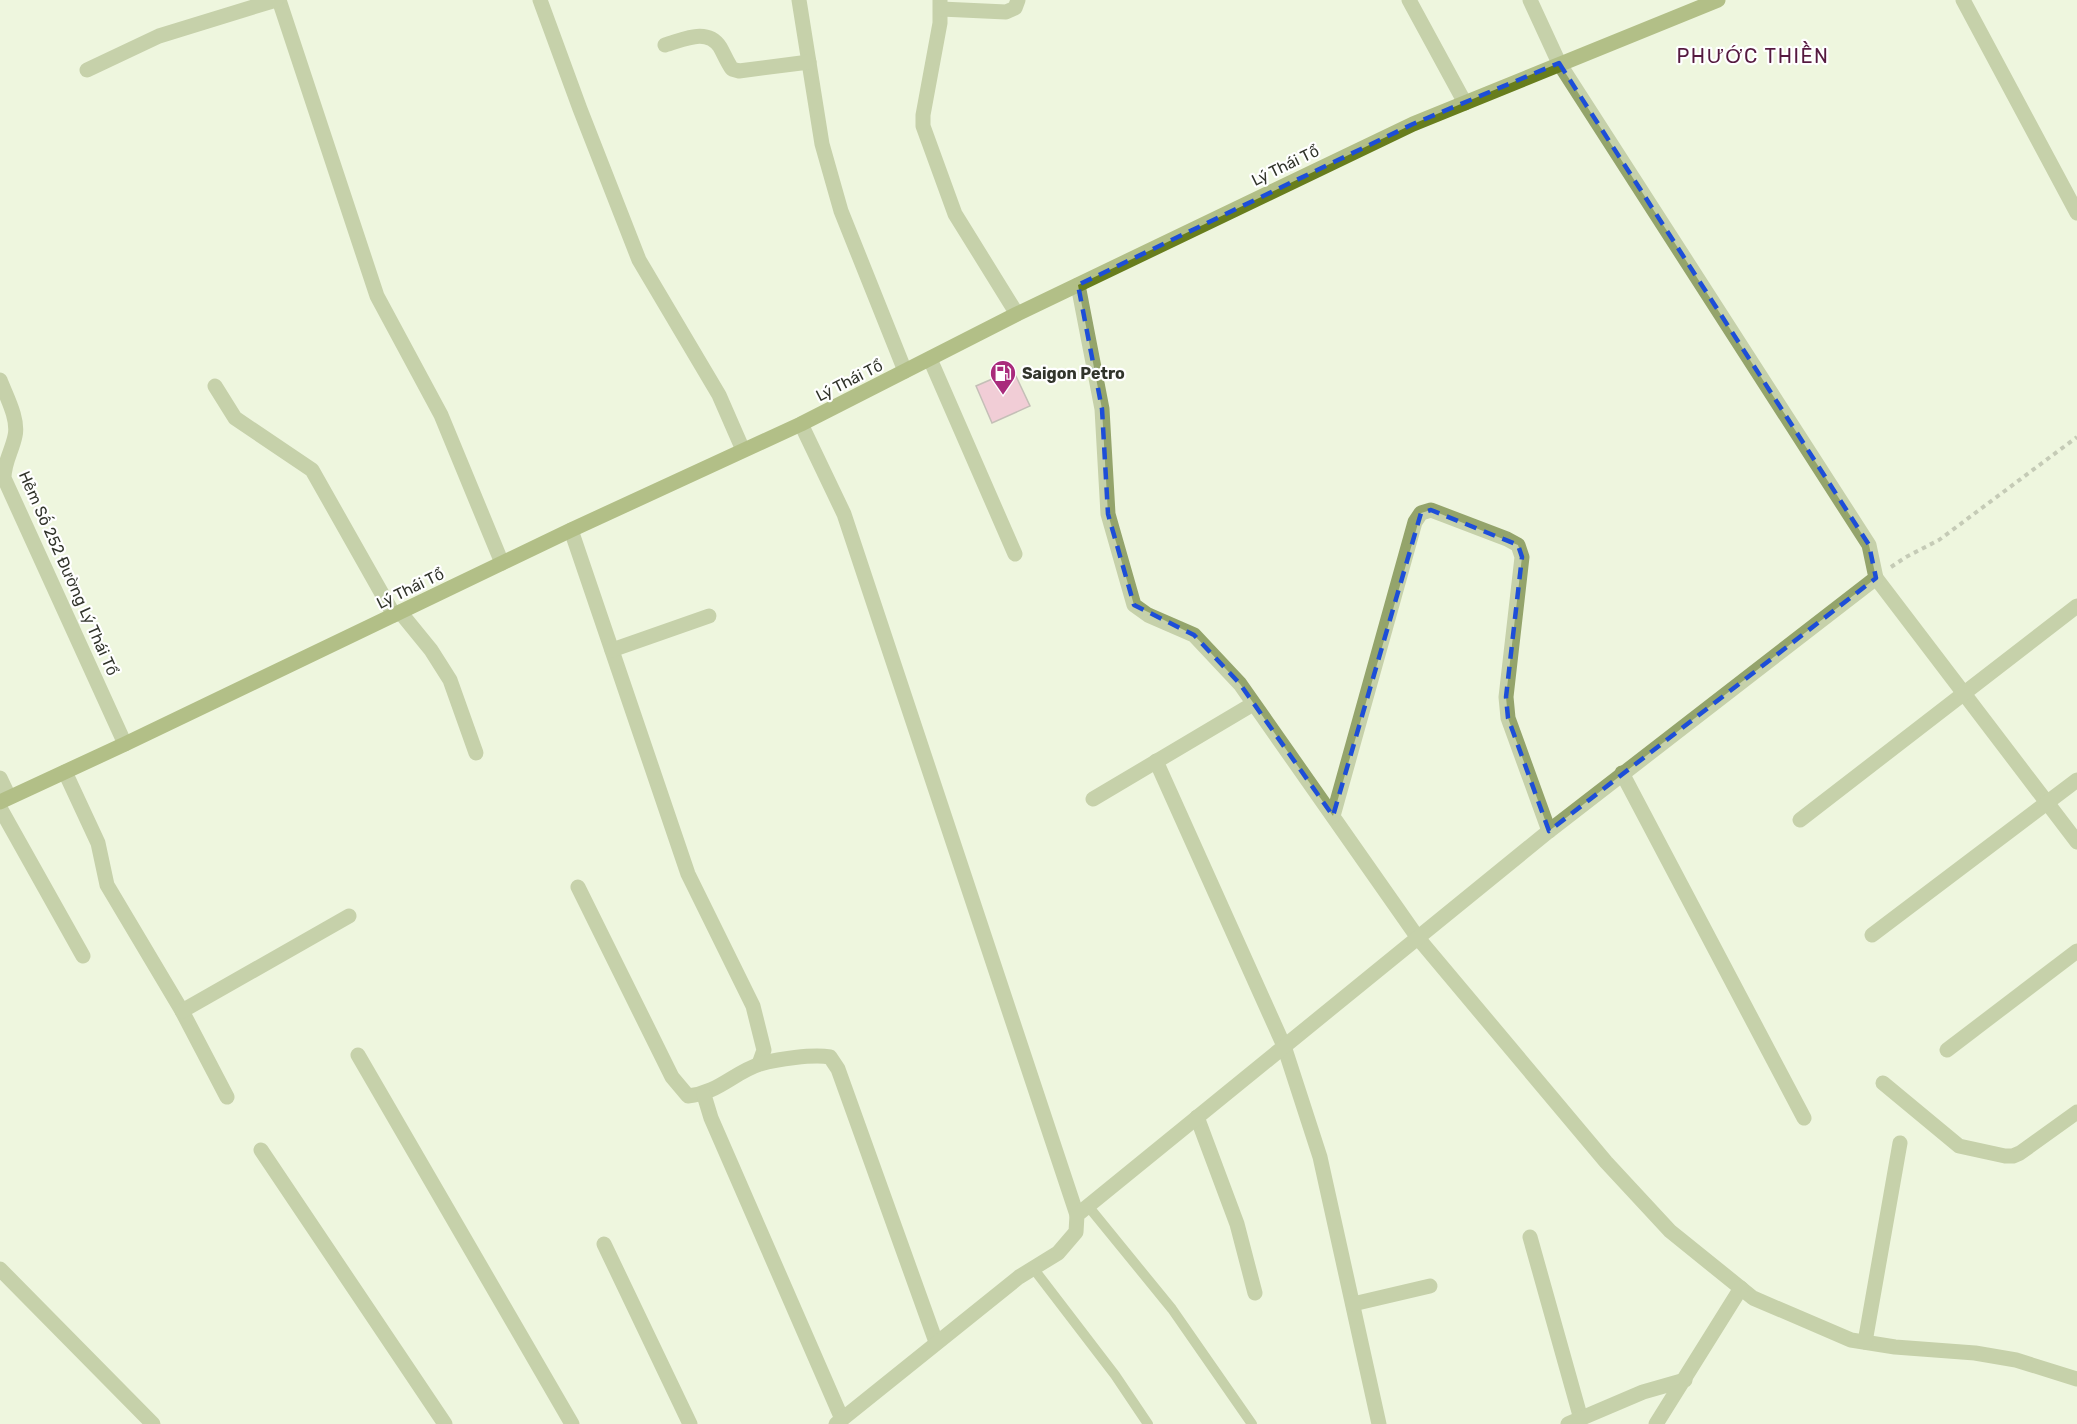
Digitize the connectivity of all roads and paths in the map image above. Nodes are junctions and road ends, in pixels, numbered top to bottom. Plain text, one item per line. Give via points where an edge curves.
1 (278, 0) edge
2 (540, 0) edge
3 (799, 0) edge
4 (1018, 0) edge
5 (1409, 0) edge
6 (1530, 0) edge
7 (1718, 0) edge
8 (1963, 0) edge
9 (940, 4) edge
10 (665, 45) dead end
11 (809, 62) junction
12 (1559, 63) junction
13 (87, 70) dead end
14 (1465, 103) junction
15 (2077, 213) edge
16 (1078, 285) junction
17 (1017, 314) junction
18 (930, 359) junction
19 (905, 371) junction
20 (0, 380) edge
21 (214, 386) dead end
22 (801, 424) junction
23 (2077, 437) edge
24 (743, 450) junction
25 (571, 531) junction
26 (1015, 554) dead end
27 (502, 563) junction
28 (1876, 578) junction
29 (2077, 606) edge
30 (397, 614) junction
31 (709, 616) dead end
32 (612, 650) junction
33 (1963, 693) junction
34 (1253, 704) junction
35 (125, 744) junction
36 (476, 753) dead end
37 (1156, 761) junction
38 (65, 772) junction
39 (1622, 773) junction
40 (0, 778) edge
41 (2077, 780) edge
42 (1093, 799) dead end
43 (3, 803) edge
44 (2047, 803) junction
45 (1333, 816) junction
46 (1800, 820) dead end
47 (1549, 831) junction
48 (2077, 842) edge
49 (578, 887) dead end
50 (349, 916) dead end
51 (1872, 935) dead end
52 (1418, 938) junction
53 (2077, 951) edge
54 (83, 956) dead end
55 (182, 1011) junction
56 (1284, 1046) junction
57 (1947, 1050) dead end
58 (358, 1055) dead end
59 (759, 1065) junction
60 (1882, 1083) dead end
61 (704, 1095) junction
62 (227, 1097) dead end
63 (2077, 1112) edge
64 (1197, 1117) junction
65 (1804, 1118) dead end
66 (1900, 1143) dead end
67 (261, 1150) dead end
68 (1082, 1211) junction
69 (1530, 1237) dead end
70 (604, 1244) dead end
71 (1033, 1268) junction
72 (0, 1269) edge
73 (1430, 1286) dead end
74 (1741, 1288) junction
75 (1255, 1293) dead end
76 (1353, 1304) junction
77 (936, 1342) junction
78 (1865, 1342) junction
79 (2077, 1379) edge
80 (1685, 1380) junction
81 (839, 1421) edge
82 (1575, 1421) edge
83 (153, 1424) edge
84 (445, 1424) edge
85 (572, 1424) edge
86 (690, 1424) edge
87 (1148, 1424) edge
88 (1252, 1424) edge
89 (1379, 1424) edge
90 (1656, 1424) edge

1 - 13 street via 159,36
1 - 27 street via 377,296 441,415
2 - 24 street via 639,260 719,396
3 - 11 street
4 - 9 street via 1015,8 1006,12
5 - 14 street
6 - 12 street
7 - 12 main road, Lý Thái Tổ
8 - 15 street
9 - 17 street via 923,126 955,214
10 - 11 street via 702,35 708,37 720,47 732,69 739,71
11 - 19 street via 822,144 841,211
12 - 14 main road, Lý Thái Tổ
12 - 28 street via 1869,545
14 - 16 main road, Lý Thái Tổ via 1413,124
16 - 17 main road, Lý Thái Tổ
16 - 34 street via 1102,409 1108,514 1134,605 1194,635 1240,684
17 - 18 main road, Lý Thái Tổ
18 - 19 main road, Lý Thái Tổ
18 - 26 street
19 - 22 main road, Lý Thái Tổ
20 - 35 street, Hẻm Số 252 Đường Lý Thái Tổ via 16,436 4,467 4,478
21 - 30 street via 235,418 312,470
22 - 24 main road, Lý Thái Tổ
22 - 68 street via 844,514
23 - 28 path via 1939,540 1906,556
24 - 25 main road, Lý Thái Tổ
25 - 27 main road, Lý Thái Tổ
25 - 32 street
27 - 30 main road, Lý Thái Tổ
28 - 33 street
28 - 39 street
29 - 33 street
30 - 35 main road, Lý Thái Tổ
30 - 36 street via 431,650 450,680
31 - 32 street
32 - 59 street via 688,874 753,1006 764,1050
33 - 44 street
33 - 46 street
34 - 37 street
34 - 45 street
35 - 38 main road, Lý Thái Tổ
37 - 42 street
37 - 56 street
38 - 43 main road, Lý Thái Tổ
38 - 55 street via 98,843 107,885
39 - 47 street
39 - 65 street
40 - 43 street
41 - 44 street
43 - 54 street
44 - 48 street
44 - 51 street
45 - 47 street via 1415,522 1421,513 1431,510 1518,545 1522,557 1506,697 1508,718
45 - 52 street
47 - 52 street
49 - 61 street via 672,1077 687,1096
50 - 55 street
52 - 56 street
52 - 74 street via 1605,1162 1670,1230
53 - 57 street
55 - 62 street
56 - 64 street
56 - 76 street via 1320,1157
58 - 85 street
59 - 61 street
59 - 77 street via 818,1054 830,1057 838,1069
60 - 63 street via 1959,1146 2005,1156 2020,1153
61 - 81 street
64 - 68 street
64 - 75 street via 1237,1224
66 - 78 street
67 - 84 street
68 - 71 street via 1076,1232 1058,1253
68 - 88 lane via 1172,1309
69 - 82 street
70 - 86 street
71 - 77 street
71 - 87 lane
72 - 83 street
73 - 76 street
74 - 78 street via 1801,1319
74 - 80 street
76 - 89 street
77 - 81 street
78 - 79 street via 2016,1360
80 - 82 street via 1643,1392
80 - 90 street

